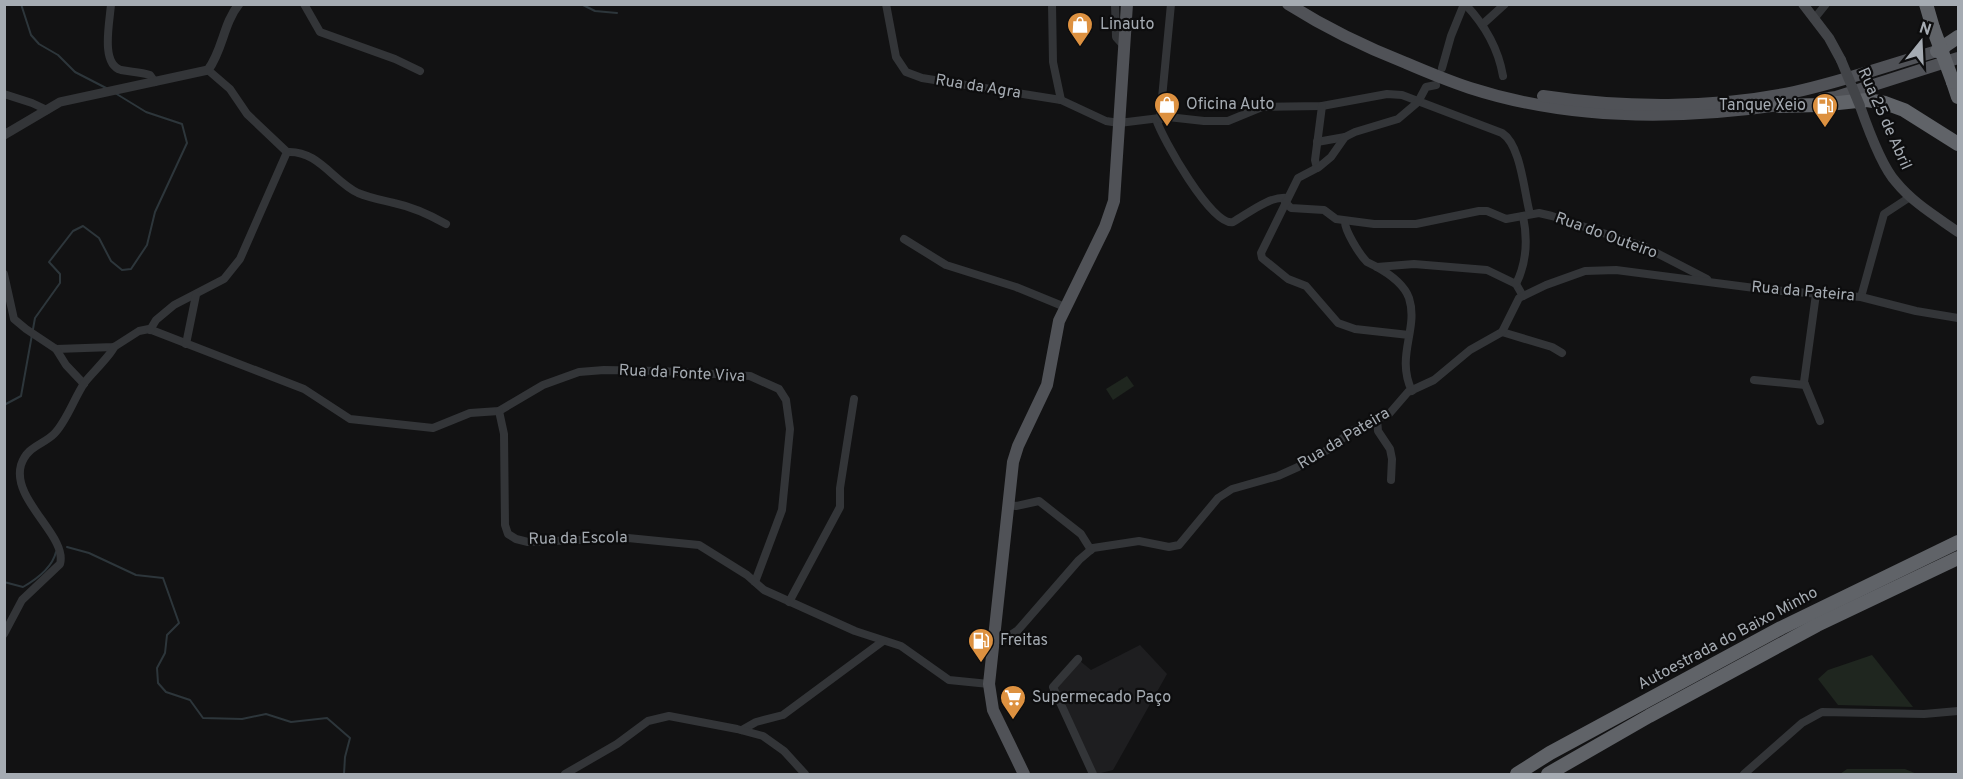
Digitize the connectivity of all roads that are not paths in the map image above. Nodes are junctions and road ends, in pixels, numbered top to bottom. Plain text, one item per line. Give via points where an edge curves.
1 (111, 4) edge
2 (239, 4) edge
3 (304, 4) edge
4 (886, 4) edge
5 (1052, 4) edge
6 (1115, 4) edge
7 (1127, 4) edge
8 (1171, 4) edge
9 (1288, 4) edge
10 (1464, 4) edge
11 (1505, 4) edge
12 (1803, 4) edge
13 (1826, 4) edge
14 (1926, 4) edge
15 (1935, 4) edge
16 (1814, 19) junction
17 (1484, 24) junction
18 (1937, 26) junction
19 (1959, 37) edge
20 (1959, 44) edge
21 (1124, 46) junction
22 (1937, 51) junction
23 (1959, 58) edge
24 (1442, 68) dead end
25 (1422, 69) junction
26 (208, 70) junction
27 (420, 71) dead end
28 (1503, 76) dead end
29 (1956, 77) edge
30 (155, 82) junction
31 (1436, 85) dead end
32 (4, 94) edge
33 (1959, 97) edge
34 (1061, 100) junction
35 (1418, 102) junction
36 (1322, 106) junction
37 (1779, 106) junction
38 (47, 110) junction
39 (1158, 119) junction
40 (1119, 123) junction
41 (4, 135) edge
42 (1345, 137) junction
43 (1317, 142) junction
44 (1959, 144) edge
45 (287, 152) junction
46 (1317, 168) junction
47 (1910, 197) junction
48 (1286, 200) junction
49 (1526, 215) junction
50 (1345, 221) junction
51 (446, 224) dead end
52 (1959, 232) edge
53 (904, 239) dead end
54 (1377, 267) junction
55 (4, 274) edge
56 (1715, 282) junction
57 (1516, 284) junction
58 (1816, 294) junction
59 (196, 295) junction
60 (1523, 296) junction
61 (1860, 297) junction
62 (1065, 307) junction
63 (1959, 318) edge
64 (150, 330) junction
65 (1502, 332) junction
66 (1409, 335) junction
67 (186, 344) junction
68 (114, 347) junction
69 (56, 348) junction
70 (1562, 353) dead end
71 (1754, 380) dead end
72 (84, 384) junction
73 (1805, 385) junction
74 (1412, 391) junction
75 (854, 399) dead end
76 (499, 411) junction
77 (1377, 419) junction
78 (1820, 421) dead end
79 (1391, 480) dead end
80 (1008, 505) junction
81 (1959, 542) edge
82 (1091, 550) junction
83 (1959, 558) edge
84 (755, 582) junction
85 (789, 602) junction
86 (4, 634) edge
87 (883, 641) junction
88 (994, 641) junction
89 (1078, 659) dead end
90 (989, 684) junction
91 (1959, 711) edge
92 (742, 730) junction
93 (564, 774) edge
94 (805, 774) edge
95 (1022, 774) edge
96 (1092, 774) edge
97 (1518, 774) edge
98 (1548, 774) edge
99 (1744, 774) edge

1 - 30 street via 111,60 120,70 150,75
2 - 26 street
3 - 27 street via 320,32
4 - 34 street, Rua da Agra via 896,57 906,72 922,78
5 - 34 street via 1053,62
6 - 21 street via 1116,37
7 - 21 main road
8 - 39 street
9 - 25 main road via 1322,26
10 - 17 street
10 - 24 street
11 - 17 street
12 - 16 main road, Rua 25 de Abril
13 - 16 street
14 - 18 highway
15 - 18 highway
16 - 47 main road, Rua 25 de Abril, bridge via 1841,60 1869,131 1894,180
17 - 28 street via 1500,57
18 - 29 highway, bridge
19 - 22 highway
20 - 22 main road
21 - 40 main road
22 - 25 main road via 1794,92 1721,102 1634,105 1569,100 1473,84
23 - 37 main road via 1836,97
25 - 37 main road via 1471,88 1567,109 1691,115
26 - 30 street
26 - 45 street
29 - 33 highway
30 - 38 street via 60,102
31 - 35 street via 1426,87
32 - 38 street
34 - 40 street, Rua da Agra
35 - 36 street via 1387,94
35 - 42 street via 1398,119
35 - 49 street via 1509,137 1519,164
36 - 39 street via 1262,107 1228,122
36 - 43 street
37 - 44 highway via 1848,100 1885,103 1904,110
38 - 41 street
39 - 40 street
39 - 48 street via 1160,132 1193,185 1222,220 1233,222 1279,197
40 - 62 main road via 1114,201
42 - 43 street
42 - 46 street via 1331,157
43 - 46 street
45 - 51 street via 309,155 358,193 429,214
45 - 59 street via 240,259 224,279
46 - 48 street via 1298,178
47 - 52 main road, Rua 25 de Abril
47 - 61 street via 1884,214
48 - 50 street, Rua do Outeiro via 1291,208 1324,210
48 - 66 street via 1262,258 1288,279 1306,286 1338,323 1355,329
49 - 50 street, Rua do Outeiro via 1506,219 1479,211 1416,224
49 - 56 street, Rua do Outeiro via 1552,216 1645,248
49 - 57 street via 1527,244
50 - 54 street via 1368,262
53 - 62 street via 946,265
54 - 57 street via 1398,264 1478,268 1498,273
54 - 66 street via 1394,279 1409,298
55 - 69 street via 14,319
56 - 58 street, Rua da Pateira
56 - 60 street, Rua da Pateira via 1616,270 1586,271
57 - 60 street
58 - 61 street, Rua da Pateira
58 - 73 street
59 - 64 street via 174,305
59 - 67 street
60 - 65 street
61 - 63 street, Rua da Pateira
62 - 80 main road via 1056,332 1047,385 1013,462
64 - 67 street
64 - 68 street via 139,330
65 - 70 street
65 - 74 street, Rua da Pateira
66 - 74 street via 1404,372
67 - 76 street via 304,389 350,419 433,428 470,413
68 - 69 street
68 - 72 street
69 - 72 street
71 - 73 street
72 - 86 street via 54,435 30,450 21,465 22,484 62,556 60,564 22,600
73 - 78 street
74 - 77 street, Rua da Pateira via 1389,414
75 - 85 street via 840,507
76 - 84 street, Rua da Escola via 504,434 508,534 528,542 628,538 699,545
76 - 84 street, Rua da Fonte Viva via 543,385 579,372 727,374 750,376 779,389 786,400 790,429 782,510
77 - 79 street via 1378,432 1390,449
77 - 82 street, Rua da Pateira via 1298,467 1232,489 1218,498 1179,545 1138,541
80 - 82 street via 1039,501 1081,534
80 - 88 main road
81 - 97 highway, Autoestrada do Baixo Minho via 1781,628 1560,747
82 - 88 street via 1018,630
83 - 98 highway, Autoestrada do Baixo Minho via 1817,625
84 - 85 street, Rua da Escola
85 - 87 street, Rua da Escola
87 - 90 street, Rua da Escola via 901,646 949,680
87 - 92 street via 783,715
88 - 90 main road
89 - 96 street via 1053,687
90 - 95 main road via 993,710
91 - 99 street via 1822,712 1802,723
92 - 93 street via 669,716 648,722
92 - 94 street via 763,736

